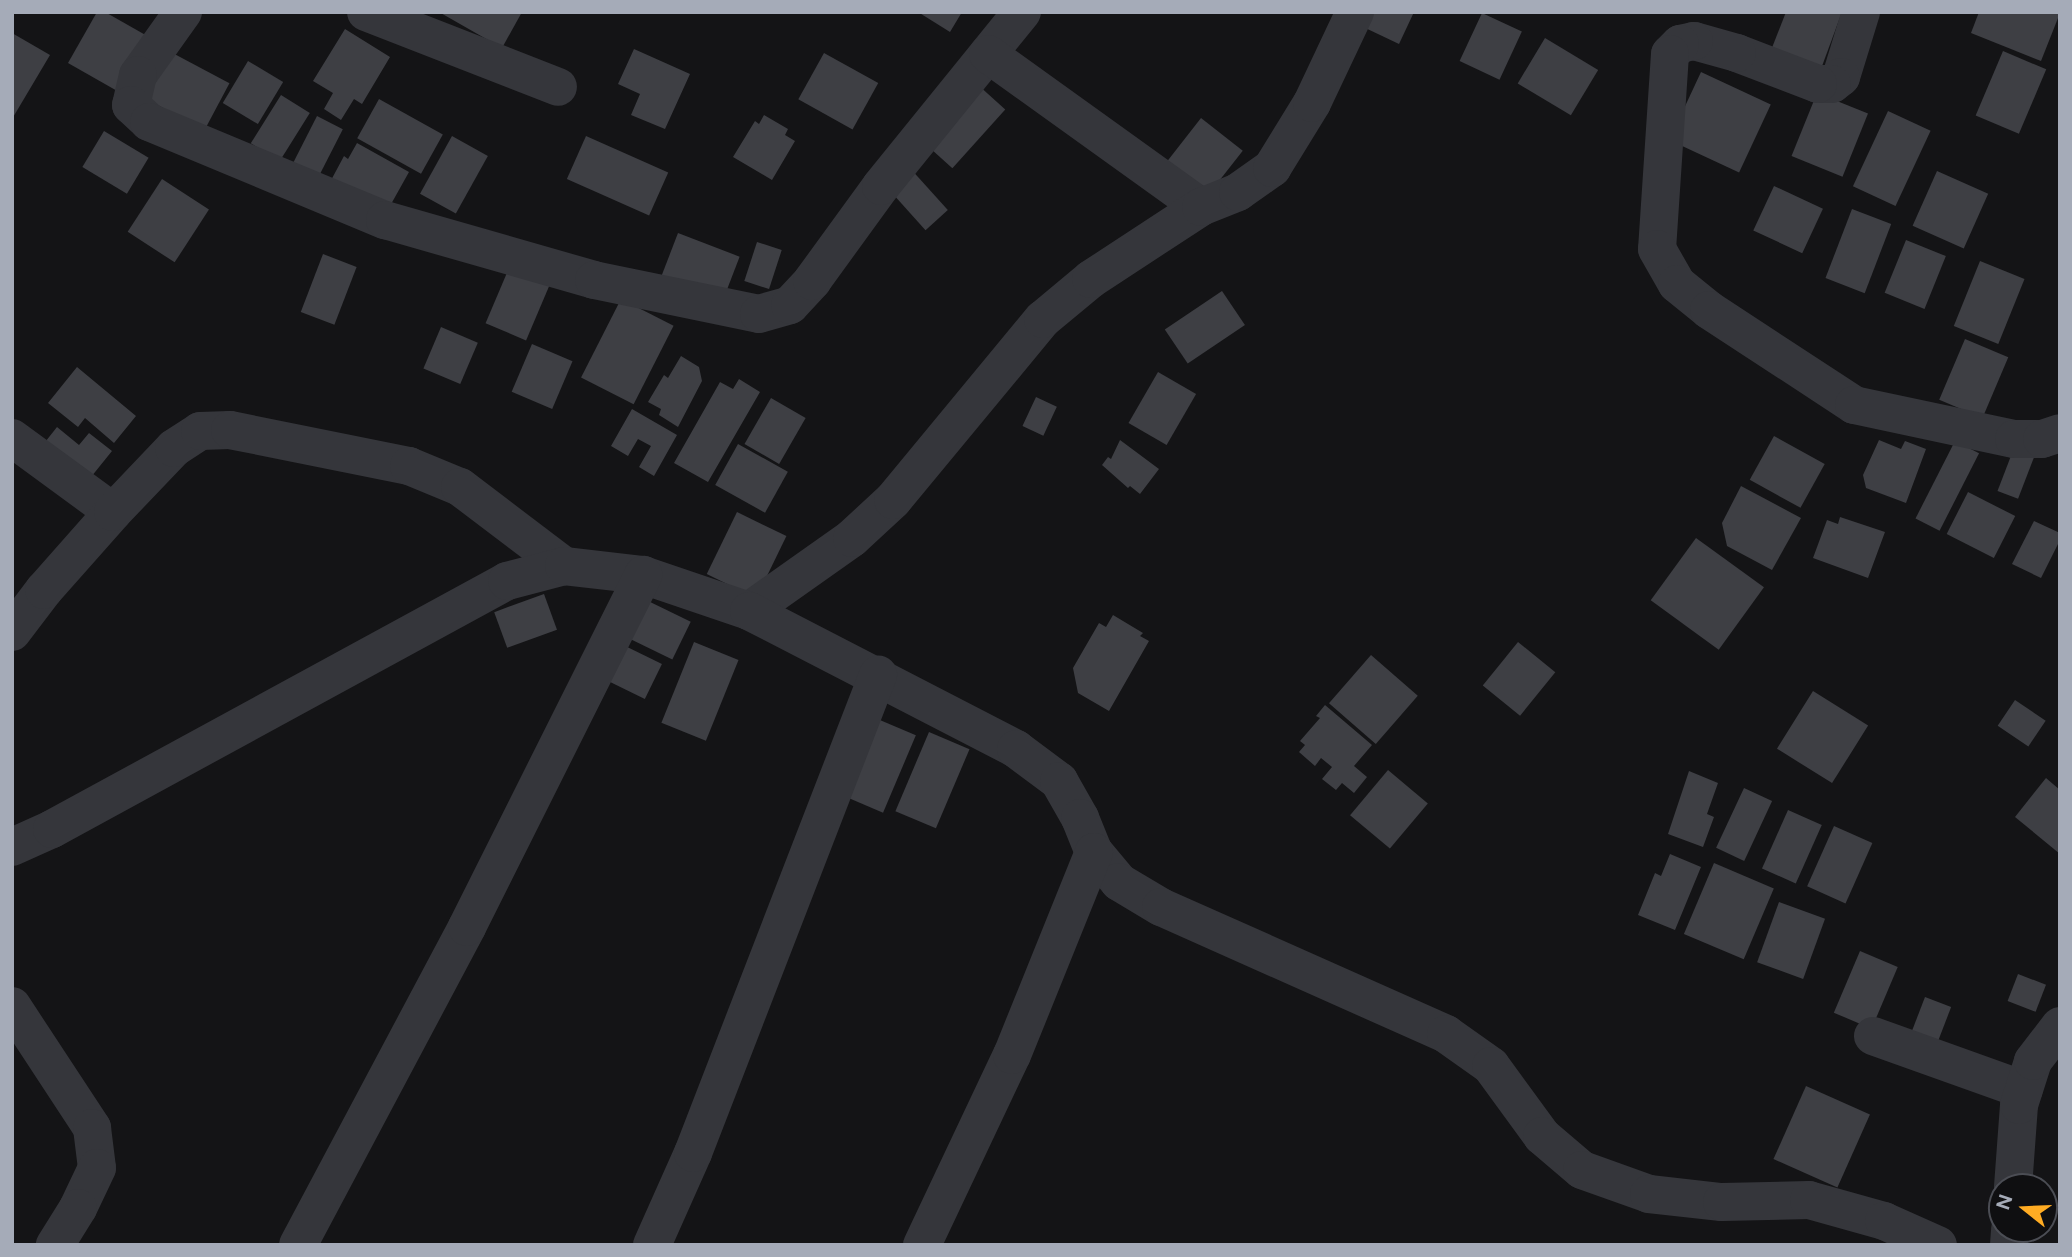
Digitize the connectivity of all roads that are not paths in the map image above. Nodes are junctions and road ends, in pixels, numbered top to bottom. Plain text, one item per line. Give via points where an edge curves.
1 (183, 12) edge
2 (366, 12) edge
3 (1022, 12) edge
4 (1355, 12) edge
5 (1861, 12) edge
6 (988, 54) junction
7 (558, 87) dead end
8 (1201, 207) junction
9 (2060, 433) edge
10 (12, 438) edge
11 (113, 512) junction
12 (564, 566) junction
13 (643, 576) junction
14 (749, 611) junction
15 (12, 632) edge
16 (878, 675) junction
17 (12, 847) edge
18 (1094, 852) junction
19 (12, 1006) edge
20 (2060, 1026) edge
21 (1873, 1036) dead end
22 (2024, 1090) junction
23 (2014, 1173) edge
24 (55, 1245) edge
25 (298, 1245) edge
26 (652, 1245) edge
27 (922, 1245) edge
28 (1938, 1245) edge

1 - 6 street via 138,75 131,105 149,121 385,220 594,280 759,314 790,305
2 - 7 street
3 - 6 street
4 - 8 street via 1312,103 1272,168 1238,192
5 - 9 street via 1841,77 1832,84 1818,84 1694,41 1680,44 1670,54 1657,249 1676,284 1854,405 2014,439 2042,439
6 - 8 street
8 - 14 street via 1091,279 1043,319 893,500 852,538
10 - 11 street
11 - 12 street via 174,448 200,431 230,430 409,466 460,488
11 - 15 street
12 - 13 street
12 - 17 street via 507,581 52,830
13 - 14 street
13 - 25 street via 467,927
14 - 16 street
16 - 18 street via 1016,749 1059,781
16 - 26 street via 693,1153
18 - 27 street via 1012,1055
18 - 28 street via 1119,882 1161,907 1446,1034 1491,1066 1542,1136 1582,1170 1649,1195 1722,1202 1810,1200 1884,1221
19 - 24 street via 92,1128 97,1168
20 - 22 street via 2033,1060
21 - 22 street
22 - 23 street

